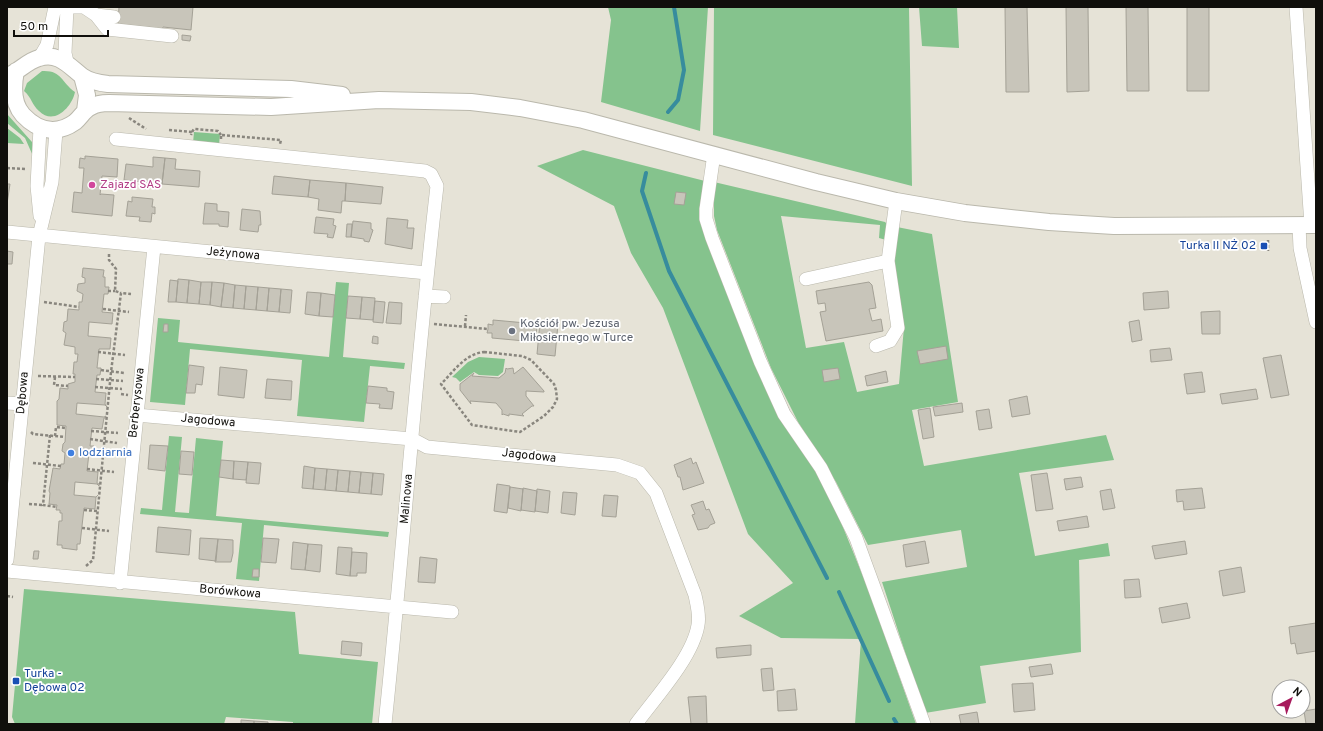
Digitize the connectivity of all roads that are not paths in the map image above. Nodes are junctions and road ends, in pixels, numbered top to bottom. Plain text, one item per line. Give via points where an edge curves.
1 (55, 7) edge
2 (67, 7) edge
3 (72, 7) edge
4 (1296, 7) edge
5 (96, 15) junction
6 (114, 17) dead end
7 (172, 36) dead end
8 (40, 57) junction
9 (67, 62) junction
10 (12, 74) edge
11 (82, 76) junction
12 (379, 100) junction
13 (12, 102) edge
14 (85, 111) junction
15 (40, 128) junction
16 (56, 131) junction
17 (116, 139) dead end
18 (714, 154) junction
19 (896, 201) junction
20 (1309, 225) edge
21 (40, 231) junction
22 (7, 232) edge
23 (154, 247) junction
24 (888, 261) junction
25 (427, 273) junction
26 (806, 279) dead end
27 (425, 296) junction
28 (444, 297) dead end
29 (1316, 322) edge
30 (876, 346) dead end
31 (7, 403) edge
32 (22, 404) junction
33 (136, 415) junction
34 (412, 439) junction
35 (7, 560) edge
36 (7, 571) edge
37 (120, 583) junction
38 (397, 608) junction
39 (452, 612) dead end
40 (385, 724) edge
41 (636, 724) edge
42 (924, 724) edge

1 - 8 street via 47,44
2 - 9 street
3 - 5 street via 84,8
4 - 20 street
5 - 6 street
5 - 7 street via 107,29
8 - 9 main road via 55,57
8 - 10 main road
9 - 11 main road
10 - 13 main road
11 - 12 main road via 98,82 122,85 291,89
11 - 14 main road via 87,95
12 - 14 main road via 271,107 109,102 91,106
12 - 18 main road via 470,102 520,108 606,126
13 - 15 main road via 30,122
14 - 16 main road via 76,122
15 - 16 main road
15 - 21 street, Dębowa via 37,186
16 - 21 street, Dębowa via 52,182
17 - 25 street, Malinowa via 425,171 434,179 437,186
18 - 19 main road
18 - 42 street via 706,209 706,219 712,238 760,361 784,414 821,468 856,538
19 - 20 main road via 978,215 1079,225
19 - 24 street
20 - 29 street via 1300,248
21 - 22 street, Jeżynowa
21 - 23 street, Jeżynowa
21 - 32 street, Dębowa
23 - 25 street, Jeżynowa
23 - 33 street, Berberysowa
24 - 26 street
24 - 30 street via 898,328 890,340
25 - 27 street, Malinowa
27 - 28 street
27 - 34 street, Malinowa
31 - 32 street
32 - 35 street, Dębowa
33 - 34 street, Jagodowa
33 - 37 street, Berberysowa
34 - 38 street, Malinowa
34 - 41 street, Jagodowa via 427,447 617,464 640,473 648,481 656,493 699,611 698,625 689,651
36 - 37 street, Borówkowa
37 - 38 street, Borówkowa
38 - 39 street, Borówkowa
38 - 40 street, Malinowa

